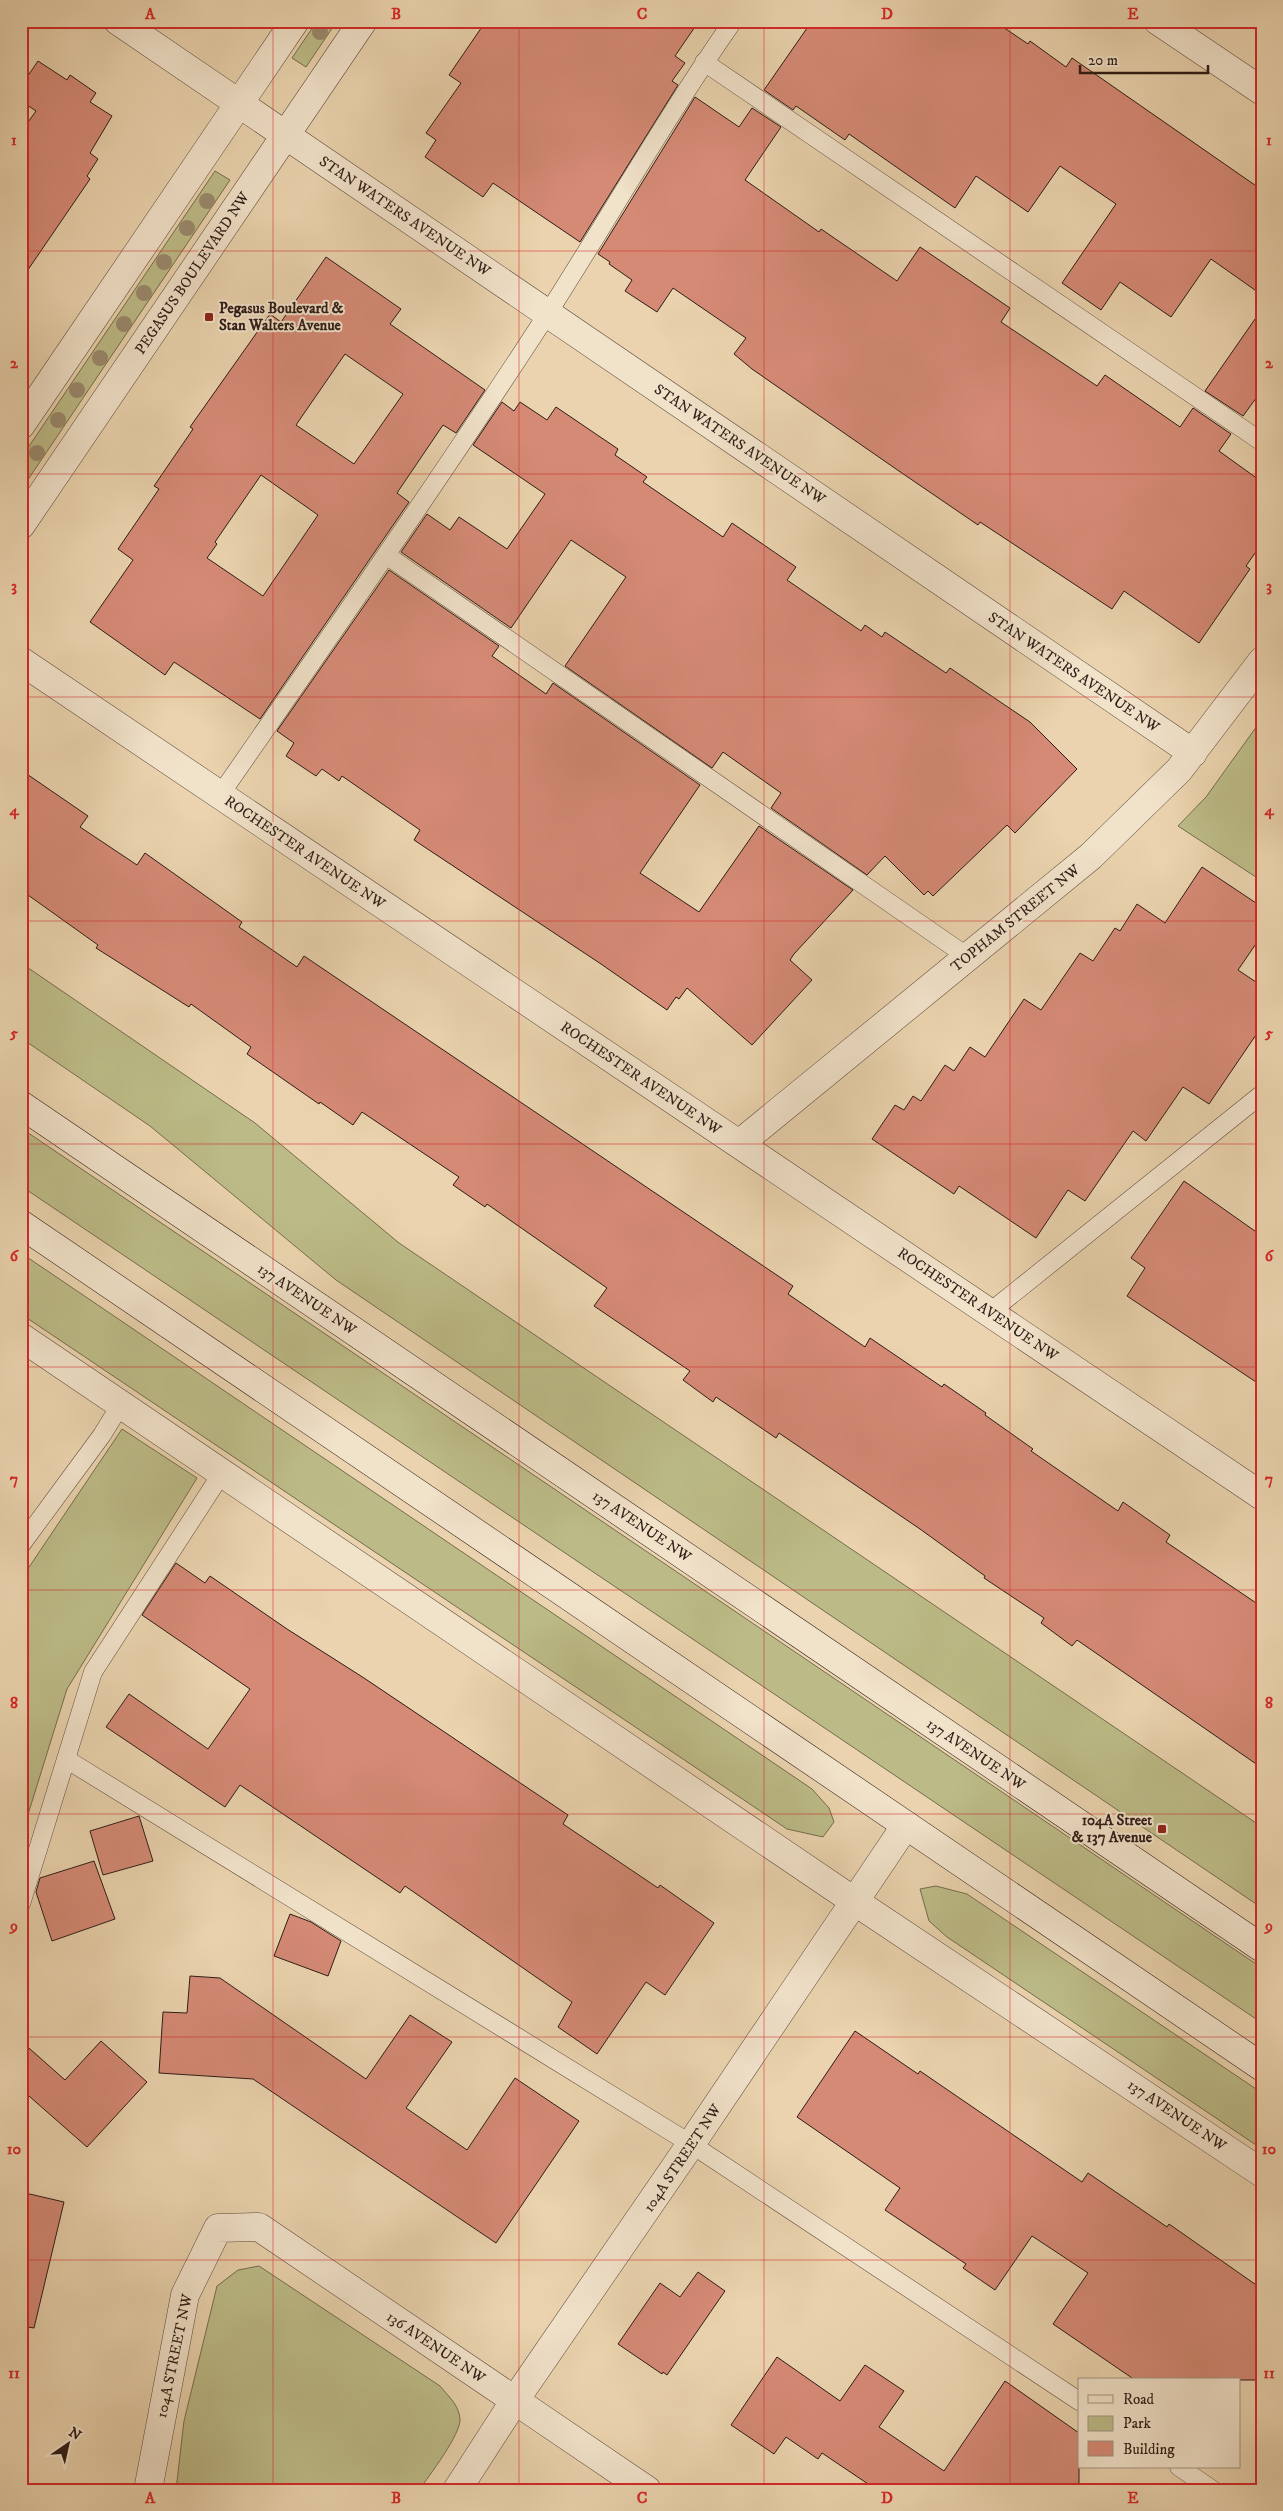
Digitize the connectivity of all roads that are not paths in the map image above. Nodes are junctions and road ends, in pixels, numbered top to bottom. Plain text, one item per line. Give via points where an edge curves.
1 (118, 21) edge
2 (295, 21) edge
3 (362, 21) edge
4 (733, 21) edge
5 (1158, 21) edge
6 (704, 62) junction
7 (1262, 91) edge
8 (238, 104) junction
9 (286, 136) junction
10 (548, 313) junction
11 (21, 425) edge
12 (1262, 442) edge
13 (21, 525) edge
14 (386, 555) junction
15 (21, 661) edge
16 (1262, 661) edge
17 (1193, 753) junction
18 (220, 795) junction
19 (968, 957) junction
20 (1262, 1094) edge
21 (21, 1105) edge
22 (739, 1144) junction
23 (21, 1224) edge
24 (990, 1312) junction
25 (21, 1337) edge
26 (121, 1404) junction
27 (222, 1473) junction
28 (1262, 1496) edge
29 (21, 1545) edge
30 (66, 1760) junction
31 (906, 1825) junction
32 (854, 1901) junction
33 (21, 1904) edge
34 (1262, 1948) edge
35 (1262, 2067) edge
36 (691, 2144) junction
37 (1262, 2173) edge
38 (218, 2228) joint
39 (515, 2400) junction
40 (1078, 2400) edge
41 (1180, 2468) edge
42 (148, 2490) edge
43 (457, 2490) edge
44 (647, 2490) edge
45 (1212, 2490) edge

1 - 8 street, STAN WATERS AVENUE NW
2 - 8 street
3 - 9 street, PEGASUS BOULEVARD NW
4 - 6 lane
5 - 7 street
6 - 10 lane
6 - 12 lane
8 - 9 street, STAN WATERS AVENUE NW
8 - 11 street
9 - 10 street, STAN WATERS AVENUE NW
9 - 13 street, PEGASUS BOULEVARD NW
10 - 14 lane
10 - 17 street, STAN WATERS AVENUE NW
14 - 18 lane
14 - 19 lane
15 - 18 street, ROCHESTER AVENUE NW
16 - 17 street, TOPHAM STREET NW
17 - 19 street, TOPHAM STREET NW via 1091,856
18 - 22 street, ROCHESTER AVENUE NW
19 - 22 street, TOPHAM STREET NW
20 - 24 lane
21 - 34 street, 137 AVENUE NW
22 - 24 street, ROCHESTER AVENUE NW
23 - 31 street
24 - 28 street, ROCHESTER AVENUE NW
25 - 26 street, 137 AVENUE NW
26 - 27 street, 137 AVENUE NW
26 - 29 lane
27 - 30 lane via 93,1672
27 - 32 street, 137 AVENUE NW
30 - 33 lane
30 - 36 lane
31 - 32 street, 104A STREET NW
31 - 35 street
32 - 36 street, 104A STREET NW
32 - 37 street, 137 AVENUE NW
36 - 39 street, 104A STREET NW
36 - 40 lane
38 - 39 street, 136 AVENUE NW via 259,2227
38 - 42 street, 104A STREET NW via 184,2295
39 - 43 street, 104A STREET NW
39 - 44 street, 136 AVENUE NW
41 - 45 lane

